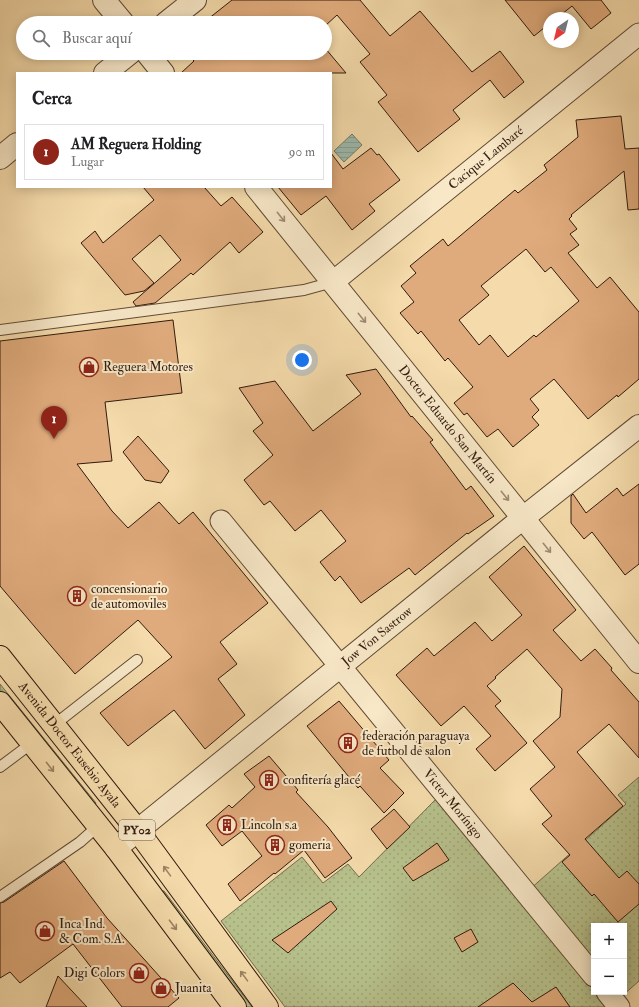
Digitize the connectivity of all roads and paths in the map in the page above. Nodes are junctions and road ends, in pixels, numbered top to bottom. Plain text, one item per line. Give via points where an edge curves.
1 (104, 0) edge
2 (195, 0) edge
3 (117, 16) edge
4 (175, 16) edge
5 (639, 34) edge
6 (121, 60) edge
7 (153, 60) edge
8 (106, 72) edge
9 (162, 72) edge
10 (16, 145) edge
11 (0, 158) edge
12 (257, 188) edge
13 (333, 282) junction
14 (0, 330) edge
15 (639, 426) edge
16 (523, 518) junction
17 (221, 521) dead end
18 (0, 658) edge
19 (137, 660) dead end
20 (639, 662) edge
21 (341, 666) junction
22 (0, 703) edge
23 (54, 725) junction
24 (32, 743) junction
25 (0, 766) edge
26 (98, 826) junction
27 (138, 831) junction
28 (116, 848) junction
29 (0, 897) edge
30 (591, 972) edge
31 (609, 995) edge
32 (235, 1007) edge
33 (267, 1007) edge
34 (619, 1007) edge

1 - 3 street
2 - 4 street
5 - 13 street, Cacique Lambaré
6 - 8 street
7 - 9 street
10 - 11 street
12 -> 13 street, Doctor Eduardo San Martín
13 - 14 lane via 304,290
13 -> 16 street, Doctor Eduardo San Martín
15 - 16 street, Jow Von Sastrow
16 -> 20 street, Doctor Eduardo San Martín
16 - 21 street, Jow Von Sastrow
17 - 21 street, Victor Morínigo
18 - 23 highway, Avenida Doctor Eusebio Ayala / PY02
19 - 23 lane
21 - 27 street, Jow Von Sastrow
21 - 30 street, Victor Morínigo
22 - 24 highway, PY02
23 - 27 highway, Avenida Doctor Eusebio Ayala / PY02
24 - 25 lane
24 -> 26 highway, PY02
26 - 28 highway, PY02
26 - 29 lane via 80,842
27 - 28 street, Jow Von Sastrow
33 -> 27 highway, Avenida Doctor Eusebio Ayala / PY02
28 -> 32 highway, PY02
31 - 34 street

